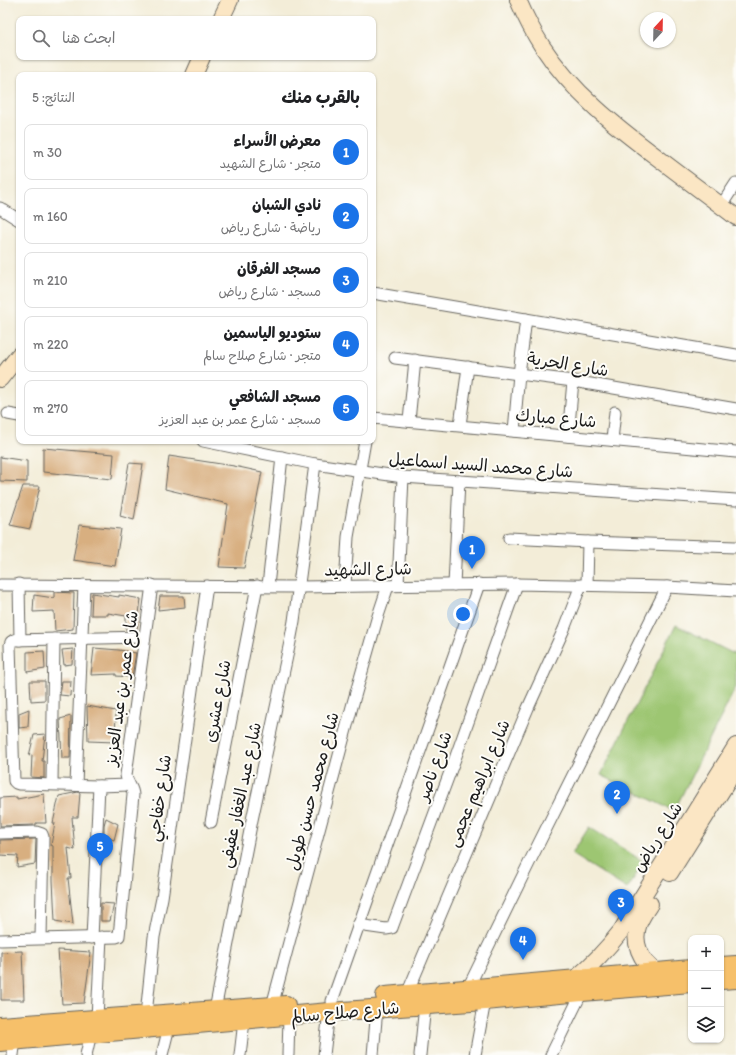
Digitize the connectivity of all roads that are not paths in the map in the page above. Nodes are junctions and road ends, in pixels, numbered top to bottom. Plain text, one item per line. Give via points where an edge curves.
1 (230, 0) edge
2 (518, 0) edge
3 (222, 16) edge
4 (201, 60) edge
5 (195, 72) edge
6 (736, 183) edge
7 (722, 206) junction
8 (0, 208) edge
9 (736, 217) edge
10 (16, 218) edge
11 (376, 294) edge
12 (526, 319) junction
13 (736, 355) edge
14 (394, 358) dead end
15 (16, 359) edge
16 (415, 360) junction
17 (468, 367) junction
18 (519, 374) junction
19 (0, 379) edge
20 (573, 381) junction
21 (736, 410) edge
22 (615, 412) dead end
23 (376, 418) edge
24 (409, 421) junction
25 (460, 426) junction
26 (514, 431) junction
27 (568, 436) junction
28 (612, 440) junction
29 (218, 444) edge
30 (364, 444) edge
31 (736, 452) edge
32 (282, 457) junction
33 (315, 464) junction
34 (360, 471) junction
35 (403, 477) junction
36 (459, 481) junction
37 (736, 500) edge
38 (509, 538) dead end
39 (588, 542) junction
40 (736, 547) edge
41 (0, 584) edge
42 (19, 584) junction
43 (479, 584) junction
44 (517, 584) junction
45 (84, 585) junction
46 (152, 585) junction
47 (454, 585) junction
48 (584, 585) junction
49 (207, 586) junction
50 (263, 586) junction
51 (345, 586) junction
52 (393, 586) junction
53 (299, 587) junction
54 (667, 587) junction
55 (736, 591) edge
56 (144, 637) junction
57 (54, 639) junction
58 (82, 639) junction
59 (20, 640) junction
60 (736, 746) edge
61 (736, 768) edge
62 (52, 784) junction
63 (76, 785) junction
64 (129, 785) junction
65 (99, 786) junction
66 (211, 822) dead end
67 (0, 833) edge
68 (666, 869) junction
69 (358, 925) junction
70 (41, 938) junction
71 (96, 938) junction
72 (0, 940) edge
73 (736, 965) edge
74 (724, 966) edge
75 (688, 969) edge
76 (657, 972) junction
77 (736, 979) edge
78 (724, 980) edge
79 (688, 983) edge
80 (578, 986) junction
81 (468, 988) junction
82 (407, 994) junction
83 (485, 1001) junction
84 (425, 1005) junction
85 (272, 1006) junction
86 (330, 1007) junction
87 (377, 1008) junction
88 (215, 1010) junction
89 (146, 1015) junction
90 (290, 1016) junction
91 (244, 1021) junction
92 (0, 1026) edge
93 (94, 1026) junction
94 (169, 1027) junction
95 (9, 1046) edge
96 (86, 1055) edge
97 (162, 1055) edge
98 (240, 1055) edge
99 (288, 1055) edge
100 (324, 1055) edge
101 (373, 1055) edge
102 (420, 1055) edge
103 (475, 1055) edge
104 (551, 1055) edge

1 - 3 street
2 - 7 street via 542,46 572,85 626,135
4 - 5 street
6 - 7 street
7 - 9 street
8 - 10 street
11 - 12 street
12 - 13 street
12 - 18 street
14 - 16 street, شارع الحرية
15 - 19 street
16 - 17 street, شارع الحرية
16 - 24 street
17 - 18 street, شارع الحرية
17 - 25 street
18 - 20 street, شارع الحرية
18 - 26 street
20 - 21 street, شارع الحرية
20 - 27 street
22 - 28 street
23 - 24 street, شارع مبارك
24 - 25 street, شارع مبارك
25 - 26 street, شارع مبارك
26 - 27 street, شارع مبارك
27 - 28 street, شارع مبارك
28 - 31 street, شارع مبارك
29 - 32 street, شارع محمد السيد اسماعيل
30 - 34 street
32 - 33 street, شارع محمد السيد اسماعيل
32 - 50 street, شارع عشرى
33 - 34 street, شارع محمد السيد اسماعيل
33 - 53 street, شارع عبد الغفار عفيفى
34 - 35 street, شارع محمد السيد اسماعيل
34 - 51 street via 348,537
35 - 36 street, شارع محمد السيد اسماعيل
35 - 52 street, شارع محمد حسن طويل
36 - 37 street, شارع محمد السيد اسماعيل
36 - 47 street
38 - 39 street
39 - 40 street
39 - 48 street, شارع ابراهيم عجمى
41 - 42 street, شارع الشهيد
42 - 45 street, شارع الشهيد
42 - 59 street
43 - 44 street, شارع الشهيد
43 - 47 street, شارع الشهيد
43 - 69 street
44 - 48 street, شارع الشهيد
44 - 69 street, شارع ناصر via 392,928
45 - 46 street, شارع الشهيد
45 - 58 street
46 - 49 street, شارع الشهيد
46 - 56 street, شارع عمر بن عبد العزيز
47 - 52 street, شارع الشهيد
48 - 54 street, شارع الشهيد
48 - 82 street, شارع ابراهيم عجمى via 528,708
49 - 50 street, شارع الشهيد
49 - 89 street, شارع خفاجي via 163,891 154,937
50 - 53 street, شارع الشهيد
50 - 66 street, شارع عشرى
51 - 52 street, شارع الشهيد
51 - 53 street, شارع الشهيد
52 - 85 street, شارع محمد حسن طويل via 377,619
53 - 88 street, شارع عبد الغفار عفيفى
54 - 55 street, شارع الشهيد
54 - 81 street
56 - 58 street
56 - 64 street, شارع عمر بن عبد العزيز via 126,775
57 - 58 street
57 - 59 street
57 - 62 street
58 - 63 street
59 - 62 street via 14,640 10,645 13,778 19,784
60 - 68 street, شارع رياض
61 - 68 street, شارع رياض
62 - 63 street
63 - 65 street
64 - 65 street
64 - 71 street, شارع عمر بن عبد العزيز via 133,795 119,936
65 - 71 street
67 - 70 street via 42,834
68 - 76 street, شارع رياض via 637,930 640,954
68 - 80 street, شارع رياض
69 - 86 street
70 - 71 street
70 - 72 street
71 - 93 street
73 - 74 main road
75 - 76 main road, شارع صلاح سالم
76 - 80 main road, شارع صلاح سالم
77 - 78 main road
79 - 80 main road, شارع صلاح سالم
80 - 81 main road, شارع صلاح سالم
80 - 83 main road, شارع صلاح سالم
80 - 104 street
81 - 82 main road, شارع صلاح سالم
82 - 86 main road, شارع صلاح سالم
83 - 84 main road, شارع صلاح سالم
83 - 103 street
84 - 87 main road, شارع صلاح سالم
84 - 102 street
85 - 86 main road, شارع صلاح سالم
85 - 88 main road, شارع صلاح سالم
86 - 87 main road, شارع صلاح سالم
86 - 90 main road, شارع صلاح سالم
86 - 100 street
87 - 101 street
88 - 89 main road, شارع صلاح سالم
89 - 93 main road, شارع صلاح سالم
90 - 91 main road, شارع صلاح سالم
90 - 99 street
91 - 94 main road, شارع صلاح سالم
91 - 98 street
92 - 93 main road, شارع صلاح سالم
93 - 94 main road, شارع صلاح سالم
93 - 95 main road, شارع صلاح سالم
93 - 96 street
94 - 97 street

